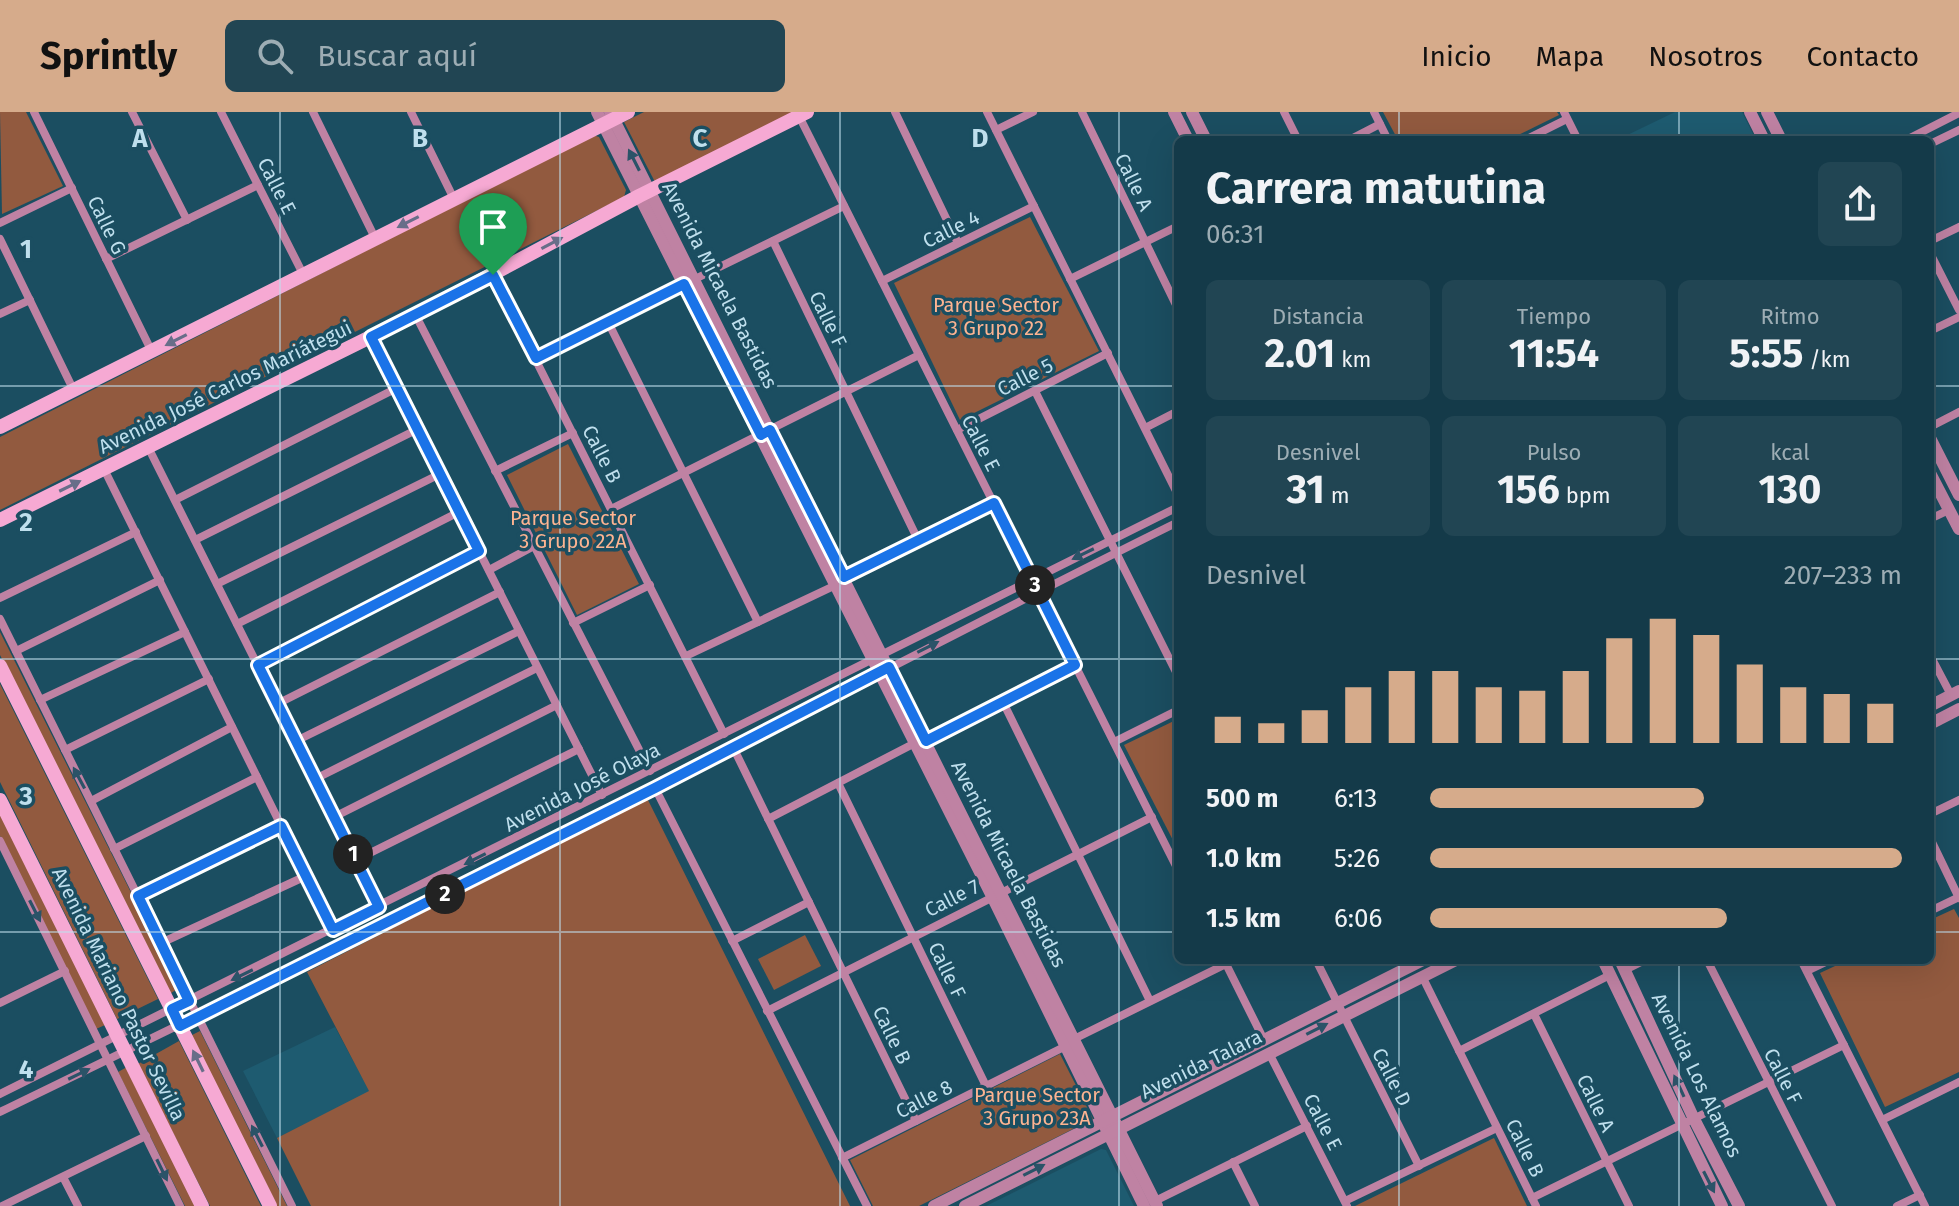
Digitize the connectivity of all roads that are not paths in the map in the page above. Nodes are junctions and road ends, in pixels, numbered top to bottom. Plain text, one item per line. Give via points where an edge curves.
1 (34, 112) edge
2 (132, 112) edge
3 (221, 112) edge
4 (313, 112) edge
5 (411, 112) edge
6 (628, 112) edge
7 (895, 112) edge
8 (987, 112) edge
9 (1033, 112) edge
10 (1082, 112) edge
11 (1174, 112) edge
12 (1192, 112) edge
13 (1284, 112) edge
14 (1374, 112) edge
15 (1750, 112) edge
16 (1771, 113) edge
17 (1956, 113) edge
18 (803, 114) edge
19 (1565, 116) edge
20 (606, 117) edge
21 (1380, 124) junction
22 (996, 130) junction
23 (1959, 130) edge
24 (1186, 136) edge
25 (1204, 136) edge
26 (1296, 136) edge
27 (1357, 136) edge
28 (1386, 136) edge
29 (1532, 136) edge
30 (1576, 136) edge
31 (1762, 136) edge
32 (1780, 136) edge
33 (1913, 136) edge
34 (1934, 142) edge
35 (258, 185) junction
36 (72, 188) junction
37 (644, 193) junction
38 (454, 199) junction
39 (844, 206) junction
40 (1034, 206) junction
41 (187, 220) junction
42 (0, 223) edge
43 (1959, 227) edge
44 (1174, 228) edge
45 (375, 238) junction
46 (0, 239) edge
47 (1934, 239) edge
48 (773, 241) junction
49 (1145, 242) junction
50 (958, 243) junction
51 (106, 259) junction
52 (1934, 261) edge
53 (303, 274) junction
54 (493, 275) junction
55 (1070, 279) junction
56 (882, 281) junction
57 (690, 282) junction
58 (30, 300) junction
59 (1174, 301) edge
60 (1959, 310) edge
61 (0, 314) edge
62 (415, 314) junction
63 (1959, 317) edge
64 (608, 322) junction
65 (1934, 329) edge
66 (371, 337) junction
67 (152, 352) junction
68 (1108, 353) junction
69 (919, 355) junction
70 (536, 358) junction
71 (397, 388) junction
72 (74, 391) junction
73 (1035, 391) junction
74 (846, 392) junction
75 (1959, 412) edge
76 (1174, 413) edge
77 (1934, 425) edge
78 (0, 427) edge
79 (1145, 428) junction
80 (418, 429) junction
81 (957, 430) junction
82 (765, 432) junction
83 (573, 433) junction
84 (1934, 446) edge
85 (148, 447) junction
86 (104, 469) junction
87 (495, 471) junction
88 (683, 473) junction
89 (440, 474) junction
90 (1934, 481) edge
91 (1174, 487) edge
92 (1959, 495) edge
93 (175, 500) junction
94 (994, 503) junction
95 (611, 509) junction
96 (1174, 509) edge
97 (1949, 510) junction
98 (459, 512) junction
99 (1934, 517) edge
100 (0, 520) edge
101 (1174, 524) edge
102 (1959, 529) edge
103 (136, 532) junction
104 (195, 540) junction
105 (918, 540) junction
106 (1110, 541) junction
107 (534, 546) junction
108 (479, 551) junction
109 (1115, 553) junction
110 (489, 570) junction
111 (1032, 579) junction
112 (160, 580) junction
113 (840, 581) junction
114 (217, 584) junction
115 (650, 585) junction
116 (500, 592) junction
117 (1039, 592) junction
118 (0, 598) edge
119 (0, 619) edge
120 (758, 622) junction
121 (573, 623) junction
122 (237, 624) junction
123 (519, 631) junction
124 (185, 632) junction
125 (16, 651) junction
126 (686, 656) junction
127 (1934, 661) edge
128 (880, 664) junction
129 (258, 665) junction
130 (1075, 665) junction
131 (0, 666) edge
132 (537, 668) junction
133 (1174, 668) edge
134 (209, 679) junction
135 (1955, 693) edge
136 (40, 700) junction
137 (1003, 702) junction
138 (277, 704) junction
139 (1934, 704) edge
140 (557, 705) junction
141 (1959, 709) edge
142 (1174, 712) edge
143 (1934, 722) edge
144 (232, 727) junction
145 (724, 734) junction
146 (296, 741) junction
147 (920, 742) junction
148 (1114, 742) junction
149 (733, 747) junction
150 (579, 749) junction
151 (65, 750) junction
152 (650, 771) junction
153 (257, 777) junction
154 (315, 779) junction
155 (838, 783) junction
156 (655, 788) junction
157 (602, 795) junction
158 (0, 800) edge
159 (1959, 800) edge
160 (91, 801) junction
161 (1934, 812) edge
162 (334, 817) junction
163 (1152, 817) junction
164 (768, 819) junction
165 (281, 826) junction
166 (541, 826) junction
167 (0, 841) edge
168 (549, 842) junction
169 (1934, 846) edge
170 (114, 849) junction
171 (1077, 854) junction
172 (356, 860) junction
173 (1174, 862) edge
174 (306, 876) junction
175 (996, 894) junction
176 (138, 896) junction
177 (1959, 897) edge
178 (809, 902) junction
179 (379, 907) junction
180 (1934, 909) edge
181 (333, 930) junction
182 (913, 936) junction
183 (732, 941) junction
184 (161, 943) junction
185 (1220, 964) edge
186 (1225, 964) edge
187 (1318, 964) edge
188 (1605, 964) edge
189 (1709, 964) edge
190 (1803, 964) edge
191 (1822, 964) edge
192 (1419, 965) edge
193 (1622, 965) edge
194 (65, 971) junction
195 (1807, 971) junction
196 (843, 972) junction
197 (1610, 975) junction
198 (189, 1001) junction
199 (1150, 1001) junction
200 (0, 1003) edge
201 (1337, 1003) junction
202 (172, 1009) junction
203 (767, 1011) junction
204 (1534, 1014) junction
205 (1344, 1016) junction
206 (198, 1018) junction
207 (180, 1026) junction
208 (117, 1036) junction
209 (1069, 1043) junction
210 (101, 1044) junction
211 (1844, 1045) junction
212 (1267, 1046) junction
213 (1459, 1051) junction
214 (125, 1052) junction
215 (108, 1060) junction
216 (1769, 1082) junction
217 (1958, 1084) edge
218 (986, 1086) junction
219 (0, 1094) edge
220 (0, 1112) edge
221 (1694, 1119) junction
222 (1882, 1120) junction
223 (916, 1121) junction
224 (1110, 1124) junction
225 (1307, 1126) junction
226 (1680, 1126) junction
227 (1497, 1128) junction
228 (146, 1136) junction
229 (842, 1158) junction
230 (1233, 1162) junction
231 (1607, 1162) junction
232 (1419, 1166) junction
233 (63, 1177) junction
234 (1920, 1195) junction
235 (1534, 1202) edge
236 (1152, 1204) edge
237 (1346, 1204) edge
238 (2, 1206) edge
239 (78, 1206) edge
240 (180, 1206) edge
241 (202, 1206) edge
242 (270, 1206) edge
243 (292, 1206) edge
244 (867, 1206) edge
245 (934, 1206) edge
246 (965, 1206) edge
247 (1255, 1206) edge
248 (1629, 1206) edge
249 (1722, 1206) edge
250 (1739, 1206) edge
251 (1832, 1206) edge
252 (1897, 1206) edge
253 (1925, 1206) edge

1 - 36 street, Calle G
2 - 41 street
3 - 35 street, Calle E
4 - 45 street
5 - 38 street
6 - 20 main road
7 - 50 street
8 - 22 street
9 - 22 street
10 - 49 street, Calle A
11 - 24 street
12 - 25 street
13 - 26 street
14 - 21 street
15 - 31 street
16 - 32 street
17 - 33 street
18 - 37 main road, Avenida José Carlos Mariátegui
18 - 39 street, Calle E
19 - 29 street
19 - 30 street
20 - 37 street, Avenida Micaela Bastidas
20 - 38 main road
21 - 27 street
21 - 28 street
22 - 40 street
23 - 34 street
35 - 41 street
35 - 53 street, Calle E
36 - 42 street
36 - 51 street, Calle G
54 -> 37 main road, Avenida José Carlos Mariátegui
37 - 57 street, Avenida Micaela Bastidas
38 -> 45 main road
39 - 48 street
39 - 56 street, Calle E
40 - 50 street, Calle 4
40 - 55 street
41 - 51 street
43 - 47 street
44 - 49 street
45 - 53 main road
46 - 58 street
48 - 57 street
48 - 74 street, Calle F
49 - 55 street
49 - 59 street, Calle A
50 - 56 street, Calle 4
51 - 67 street, Calle G
52 - 60 street
53 -> 67 main road
54 - 62 main road, Avenida José Carlos Mariátegui
54 - 70 street, Calle B
55 - 68 street
56 - 69 street, Calle E
57 - 64 street
57 - 82 street, Avenida Micaela Bastidas
58 - 61 street
58 - 72 street
62 - 66 main road, Avenida José Carlos Mariátegui
62 - 87 street
63 - 65 street
64 - 70 street
64 - 88 street
66 - 71 street
66 - 85 main road, Avenida José Carlos Mariátegui
67 - 72 main road
68 - 73 street, Calle 5
68 - 79 street
69 - 74 street
69 - 81 street, Calle E
70 - 83 street, Calle B
71 - 80 street
71 - 93 street
72 - 78 main road
73 - 81 street, Calle 5
73 - 106 street
74 - 82 street
74 - 105 street, Calle F
75 - 77 street
76 - 79 street
79 - 91 street
80 - 89 street
80 - 104 street
81 - 94 street, Calle E
82 - 88 street
82 - 113 street, Avenida Micaela Bastidas
83 - 87 street
83 - 95 street, Calle B
84 - 92 street
85 - 86 main road, Avenida José Carlos Mariátegui
85 - 93 street
100 -> 86 main road, Avenida José Carlos Mariátegui
86 - 103 street
87 - 107 street
88 - 95 street
88 - 120 street
89 - 98 street
89 - 114 street
90 - 97 street
93 - 104 street
94 - 105 street
94 - 111 street, Calle E
95 - 115 street, Calle B
96 - 106 street, Avenida José Olaya
97 - 99 street
97 - 102 street
98 - 108 street
98 - 122 street
101 - 109 street, Avenida José Olaya
103 - 112 street
103 - 118 street
104 - 114 street
105 - 113 street
106 - 109 street
106 -> 111 street, Avenida José Olaya
107 - 110 street
107 - 121 street
108 - 110 street
108 - 129 street
109 - 117 street, Avenida José Olaya
109 - 133 street
110 - 116 street
111 - 117 street, Calle E
111 - 128 street, Avenida José Olaya
112 - 124 street
112 - 125 street
113 - 120 street
113 - 128 street, Avenida Micaela Bastidas
114 - 122 street
115 - 121 street
115 - 126 street, Calle B
116 - 123 street
116 - 138 street
128 -> 117 street, Avenida José Olaya
117 - 130 street, Calle E
119 - 125 street
120 - 126 street
121 - 152 street
122 - 129 street
123 - 132 street
123 - 146 street
124 - 134 street
124 - 136 street
125 - 136 street
126 - 145 street, Calle B
127 - 135 street
128 - 145 street, Avenida José Olaya
128 - 147 street, Avenida Micaela Bastidas
128 - 149 street, Avenida José Olaya
129 - 138 street
130 - 137 street
130 - 148 street, Calle E
131 - 202 main road, Avenida Mariano Pastor Sevilla
132 - 140 street
132 - 154 street
134 - 144 street
134 - 151 street
135 - 139 street
136 - 151 street
137 - 147 street
137 - 171 street
138 - 146 street
140 - 150 street
140 - 162 street
141 - 143 street
142 - 148 street
144 - 153 street
144 - 160 street
145 - 152 street, Avenida José Olaya
146 - 154 street
147 - 155 street
147 - 175 street, Avenida Micaela Bastidas
148 - 163 street, Calle E
149 - 156 street, Avenida José Olaya
149 - 164 street, Calle B
150 - 157 street
150 - 172 street
160 -> 151 street
152 - 157 street, Avenida José Olaya
153 - 165 street
153 - 170 street
154 - 162 street
155 - 164 street
155 - 182 street, Calle F
156 - 168 street, Avenida José Olaya
156 - 183 street
157 - 166 street, Avenida José Olaya
158 - 208 main road, Avenida Mariano Pastor Sevilla
159 - 161 street
160 - 170 street
162 - 172 street
163 - 171 street, Calle 7
163 - 173 street, Calle E
164 - 178 street, Calle B
165 - 174 street
165 - 176 street
166 - 168 street
166 -> 179 street, Avenida José Olaya
167 -> 194 street, Avenida Mariano Pastor Sevilla
168 - 206 street, Avenida José Olaya
169 - 177 street
170 - 176 street
171 - 175 street, Calle 7
171 - 199 street
172 - 179 street
174 - 181 street
174 - 184 street
175 - 182 street, Calle 7
175 - 209 street, Avenida Micaela Bastidas
176 - 184 street
177 - 180 street
178 - 183 street
178 - 196 street, Calle B
179 - 181 street, Avenida José Olaya
181 -> 198 street, Avenida José Olaya
182 - 196 street, Calle 7
182 - 218 street, Calle F
183 - 203 street
184 - 198 street
185 - 199 street, Calle 8
186 - 212 street, Calle E
187 - 201 street, Calle D
188 - 197 street, Avenida Los Alamos
189 - 216 street, Calle F
190 - 195 street
191 - 195 street
192 - 201 street, Avenida Talara
192 - 205 street, Avenida Talara
192 - 213 street, Calle B
221 -> 193 street, Avenida Los Alamos
194 - 200 street
194 - 210 street, Avenida Mariano Pastor Sevilla
195 - 211 street
196 - 203 street, Calle 7
196 - 223 street, Calle B
197 - 204 street
197 - 226 street, Avenida Los Alamos
198 - 202 street, Avenida José Olaya
198 - 206 street
199 - 209 street, Calle 8
201 - 205 street, Calle D
201 - 212 street, Avenida Talara
202 - 207 main road, Avenida Mariano Pastor Sevilla
202 - 208 street, Avenida José Olaya
203 - 229 street
204 - 213 street
204 - 231 street, Calle A
212 -> 205 street, Avenida Talara
205 - 232 street, Calle D
206 - 207 street, Avenida José Olaya
243 -> 206 street
207 - 214 street, Avenida José Olaya
242 -> 207 main road, Avenida Mariano Pastor Sevilla
208 - 210 street, Avenida José Olaya
208 - 214 main road, Avenida Mariano Pastor Sevilla
209 - 218 street, Calle 8
209 - 224 street, Avenida Micaela Bastidas
210 - 215 street, Avenida Mariano Pastor Sevilla
210 - 219 street, Avenida José Olaya
211 - 216 street
211 - 222 street
212 - 224 street, Avenida Talara
212 - 225 street, Calle E
213 - 227 street, Calle B
214 - 215 street, Avenida José Olaya
214 - 241 main road, Avenida Mariano Pastor Sevilla
220 -> 215 street, Avenida José Olaya
215 - 228 street, Avenida Mariano Pastor Sevilla
216 - 221 street
216 - 251 street, Calle F
217 - 222 street
218 - 223 street, Calle 8
221 - 226 street
221 - 250 street, Avenida Los Alamos
222 - 234 street
223 - 229 street, Calle 8
224 - 236 street, Avenida Micaela Bastidas
224 - 245 street, Avenida Talara
246 -> 224 street, Avenida Talara
225 - 230 street
225 - 237 street, Calle E
226 - 231 street
226 -> 249 street, Avenida Los Alamos
227 - 232 street
227 - 235 street, Calle B
228 - 233 street
228 -> 240 street, Avenida Mariano Pastor Sevilla
229 - 244 street
230 - 236 street
230 - 247 street
231 - 235 street
231 - 248 street, Calle A
232 - 237 street
233 - 238 street
233 - 239 street
234 - 252 street
234 - 253 street

